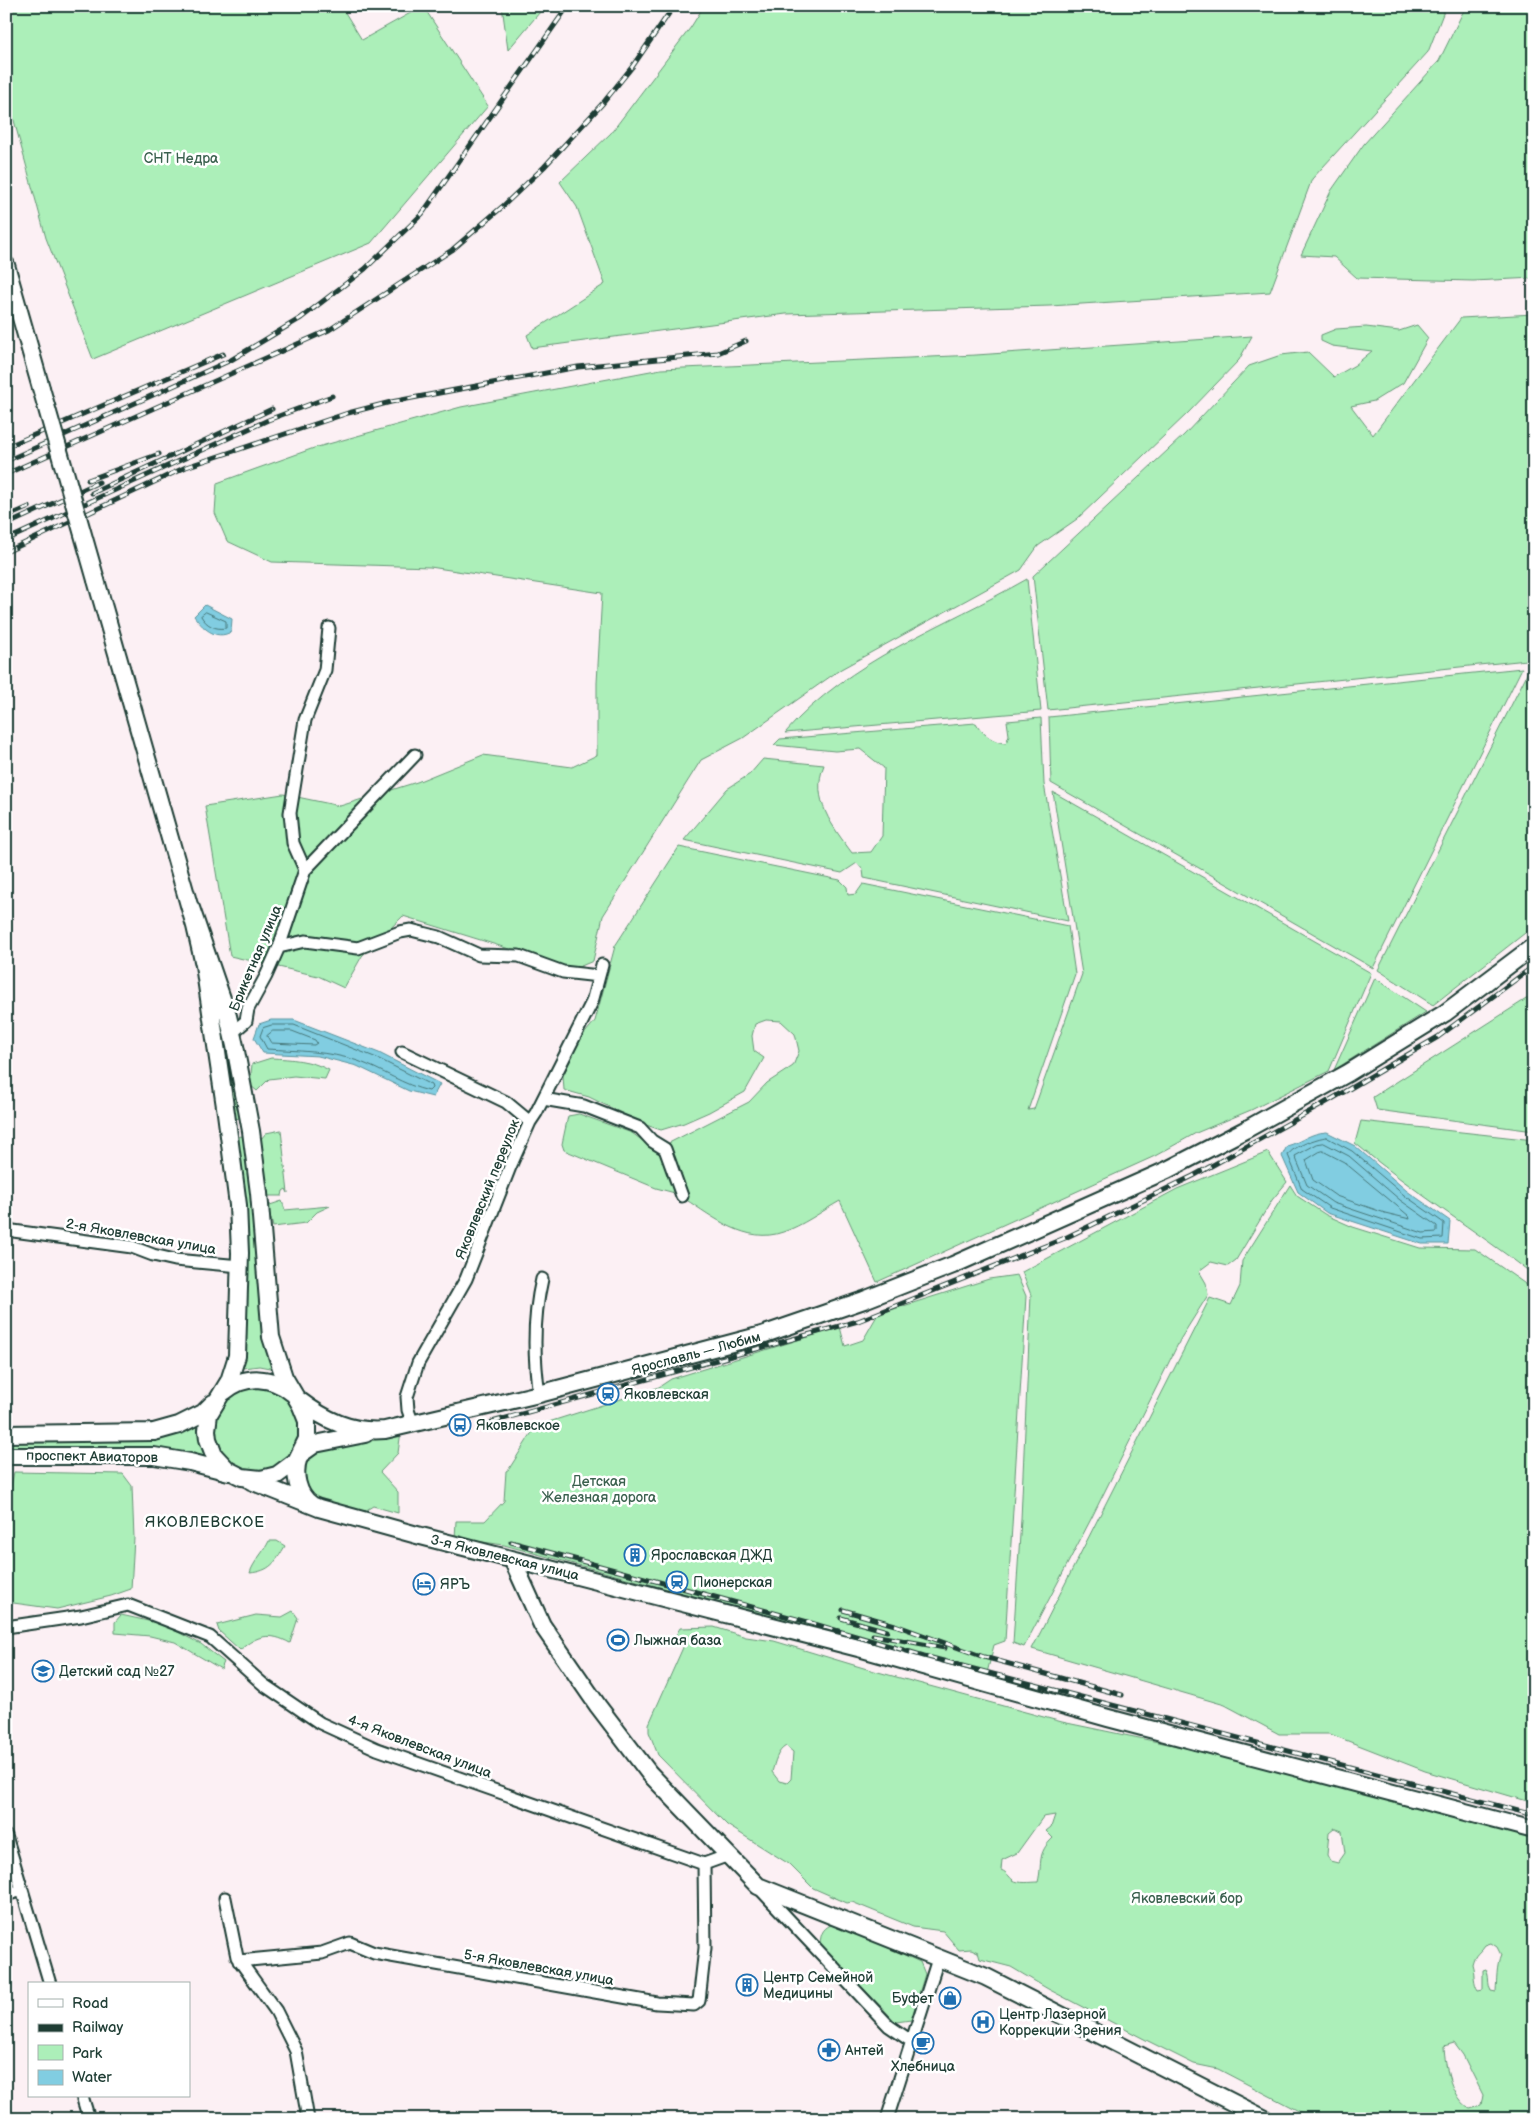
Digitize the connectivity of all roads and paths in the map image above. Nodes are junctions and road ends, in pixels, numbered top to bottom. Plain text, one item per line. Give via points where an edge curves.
1 (6, 265) edge
2 (329, 628) dead end
3 (415, 755) dead end
4 (305, 870) junction
5 (191, 908) junction
6 (1534, 946) edge
7 (279, 947) junction
8 (232, 1033) junction
9 (402, 1052) dead end
10 (543, 1099) junction
11 (530, 1122) junction
12 (682, 1196) dead end
13 (6, 1230) edge
14 (240, 1266) junction
15 (542, 1278) dead end
16 (539, 1394) junction
17 (295, 1396) junction
18 (218, 1398) junction
19 (413, 1424) junction
20 (385, 1430) junction
21 (6, 1434) edge
22 (300, 1455) junction
23 (6, 1456) edge
24 (239, 1476) junction
25 (319, 1508) junction
26 (512, 1559) junction
27 (6, 1627) edge
28 (1534, 1830) edge
29 (6, 1836) edge
30 (729, 1855) junction
31 (704, 1864) junction
32 (758, 1886) junction
33 (22, 1890) junction
34 (6, 1895) edge
35 (226, 1898) dead end
36 (938, 1959) junction
37 (239, 1961) junction
38 (49, 1982) edge
39 (911, 2041) junction
40 (83, 2098) edge
41 (89, 2119) edge
42 (308, 2119) edge
43 (887, 2119) edge
44 (1265, 2119) edge

1 - 5 main road, bridge
2 - 4 street via 325,670 305,720 290,813 293,844
3 - 4 street
4 - 7 street, Брикетная улица
5 - 8 main road
5 - 14 main road via 204,966 226,1113 238,1205
6 - 16 main road, Ярославль — Любим via 1445,1012 1348,1073 1166,1170 1027,1233 864,1300 762,1335
7 - 8 street, Брикетная улица via 248,1009 246,1021
7 - 10 street, Яковлевский переулок via 305,941 358,948 410,930 439,937 479,955 519,956 563,972 601,970 592,1002
8 - 17 main road via 254,1152 271,1337 280,1368
9 - 11 street via 506,1102
10 - 11 street, Яковлевский переулок
10 - 12 street via 584,1106 640,1128 665,1149
11 - 19 street, Яковлевский переулок via 466,1278 418,1363 407,1397
13 - 14 street, 2-я Яковлевская улица via 132,1247 153,1256 175,1260
14 - 18 main road via 238,1356 232,1376
15 - 16 street via 534,1323
16 - 19 main road, Ярославль — Любим
17 - 18 main road via 278,1384 258,1379 240,1382
17 - 20 main road, Ярославль — Любим via 313,1411 339,1425 364,1431
17 - 22 main road via 305,1413 308,1430
18 - 21 main road, проспект Авиаторов via 195,1417 162,1430
18 - 24 main road via 208,1422 208,1439 220,1463
19 - 20 main road, Ярославль — Любим
20 - 22 main road via 315,1444
22 - 24 main road via 291,1467 277,1475 261,1479
22 - 25 main road, 3-я Яковлевская улица via 297,1469 299,1488 306,1500
23 - 24 main road, проспект Авиаторов via 154,1456
24 - 25 main road, 3-я Яковлевская улица
25 - 26 main road, 3-я Яковлевская улица
26 - 28 main road, 3-я Яковлевская улица via 866,1650
26 - 30 main road via 542,1624 598,1706 649,1773
27 - 31 street, 4-я Яковлевская улица via 128,1605 210,1637 264,1685 320,1723 377,1749
29 - 33 street
30 - 31 street
30 - 32 main road
31 - 37 street, 5-я Яковлевская улица via 705,1948 699,2001 694,2005 656,2003 374,1953 350,1943 322,1952
32 - 36 main road
32 - 39 street via 889,2026
33 - 34 street
33 - 38 street
35 - 37 street
36 - 39 street
36 - 44 main road via 986,1977
37 - 42 street via 276,2012 296,2051
39 - 43 street
40 - 41 street

